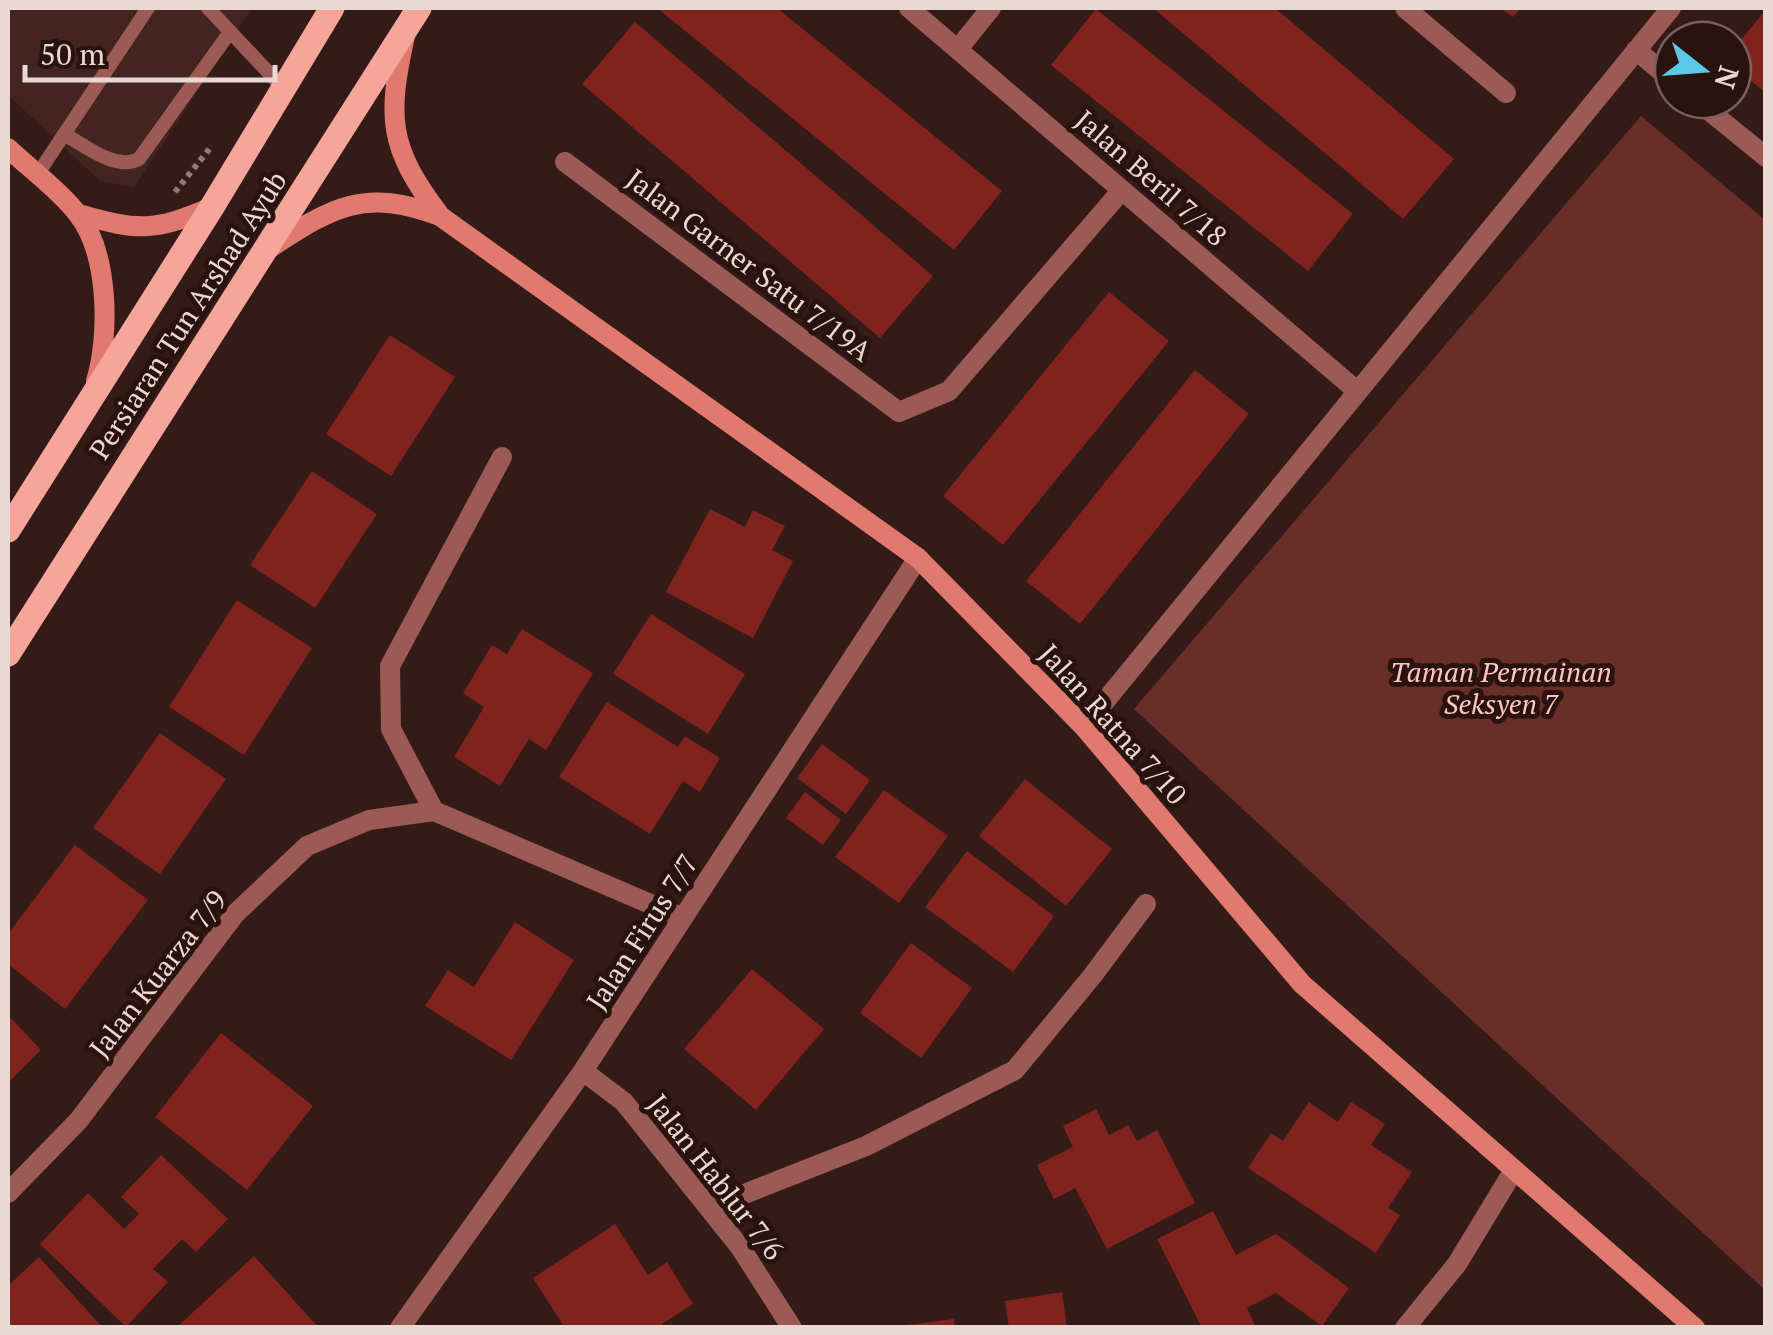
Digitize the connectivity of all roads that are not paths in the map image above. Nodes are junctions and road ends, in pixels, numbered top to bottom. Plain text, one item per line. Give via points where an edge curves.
1 (148, 8) edge
2 (208, 8) edge
3 (332, 8) edge
4 (909, 8) edge
5 (990, 8) edge
6 (1405, 8) edge
7 (1671, 8) edge
8 (412, 18) edge
9 (230, 32) junction
10 (958, 49) junction
11 (1636, 50) junction
12 (1653, 64) edge
13 (282, 88) junction
14 (1506, 94) dead end
15 (1721, 120) edge
16 (64, 134) junction
17 (8, 148) edge
18 (1766, 157) edge
19 (565, 162) dead end
20 (36, 175) junction
21 (1122, 190) junction
22 (212, 207) junction
23 (78, 214) junction
24 (440, 216) junction
25 (264, 251) junction
26 (1357, 390) junction
27 (89, 402) junction
28 (502, 458) dead end
29 (8, 530) edge
30 (918, 558) junction
31 (8, 654) edge
32 (1084, 726) junction
33 (434, 810) junction
34 (1146, 904) dead end
35 (684, 918) junction
36 (583, 1072) junction
37 (1514, 1170) junction
38 (8, 1193) edge
39 (709, 1208) junction
40 (400, 1328) edge
41 (792, 1328) edge
42 (1405, 1328) edge
43 (1695, 1328) edge

1 - 16 lane
2 - 9 lane
3 - 13 main road, Persiaran Tun Arshad Ayub
4 - 10 street, Jalan Beril 7/18
5 - 10 street
6 - 14 street
7 - 11 street
8 - 24 street, Jalan Ratna 7/10 via 393,110 411,178
8 - 25 main road, Persiaran Tun Arshad Ayub
9 - 13 lane
9 - 16 lane via 139,160 116,162
10 - 21 street, Jalan Beril 7/18
11 - 12 street
11 - 26 street
13 - 22 main road, Persiaran Tun Arshad Ayub
15 - 18 street
16 - 20 lane
17 - 20 street
19 - 21 street, Jalan Garner Satu 7/19A via 900,412 949,391
20 - 23 street
21 - 26 street, Jalan Beril 7/18
22 - 23 street via 145,229
22 - 27 main road, Persiaran Tun Arshad Ayub
23 - 27 street via 106,306 101,363
24 - 25 street, Jalan Ratna 7/10 via 410,205 358,203 318,216
24 - 30 street, Jalan Ratna 7/10
25 - 31 main road, Persiaran Tun Arshad Ayub
26 - 32 street
27 - 29 main road, Persiaran Tun Arshad Ayub
28 - 33 street via 390,666 391,729
30 - 32 street, Jalan Ratna 7/10
30 - 35 street, Jalan Firus 7/7
32 - 37 street, Jalan Ratna 7/10 via 1302,984
33 - 35 street
33 - 38 street, Jalan Kuarza 7/9 via 369,820 307,846 235,914 79,1120
34 - 39 street via 1015,1070 866,1146
35 - 36 street, Jalan Firus 7/7
36 - 39 street, Jalan Hablur 7/6 via 624,1102
36 - 40 street, Jalan Firus 7/7
37 - 42 street via 1458,1264
37 - 43 street, Jalan Ratna 7/10
39 - 41 street, Jalan Hablur 7/6

